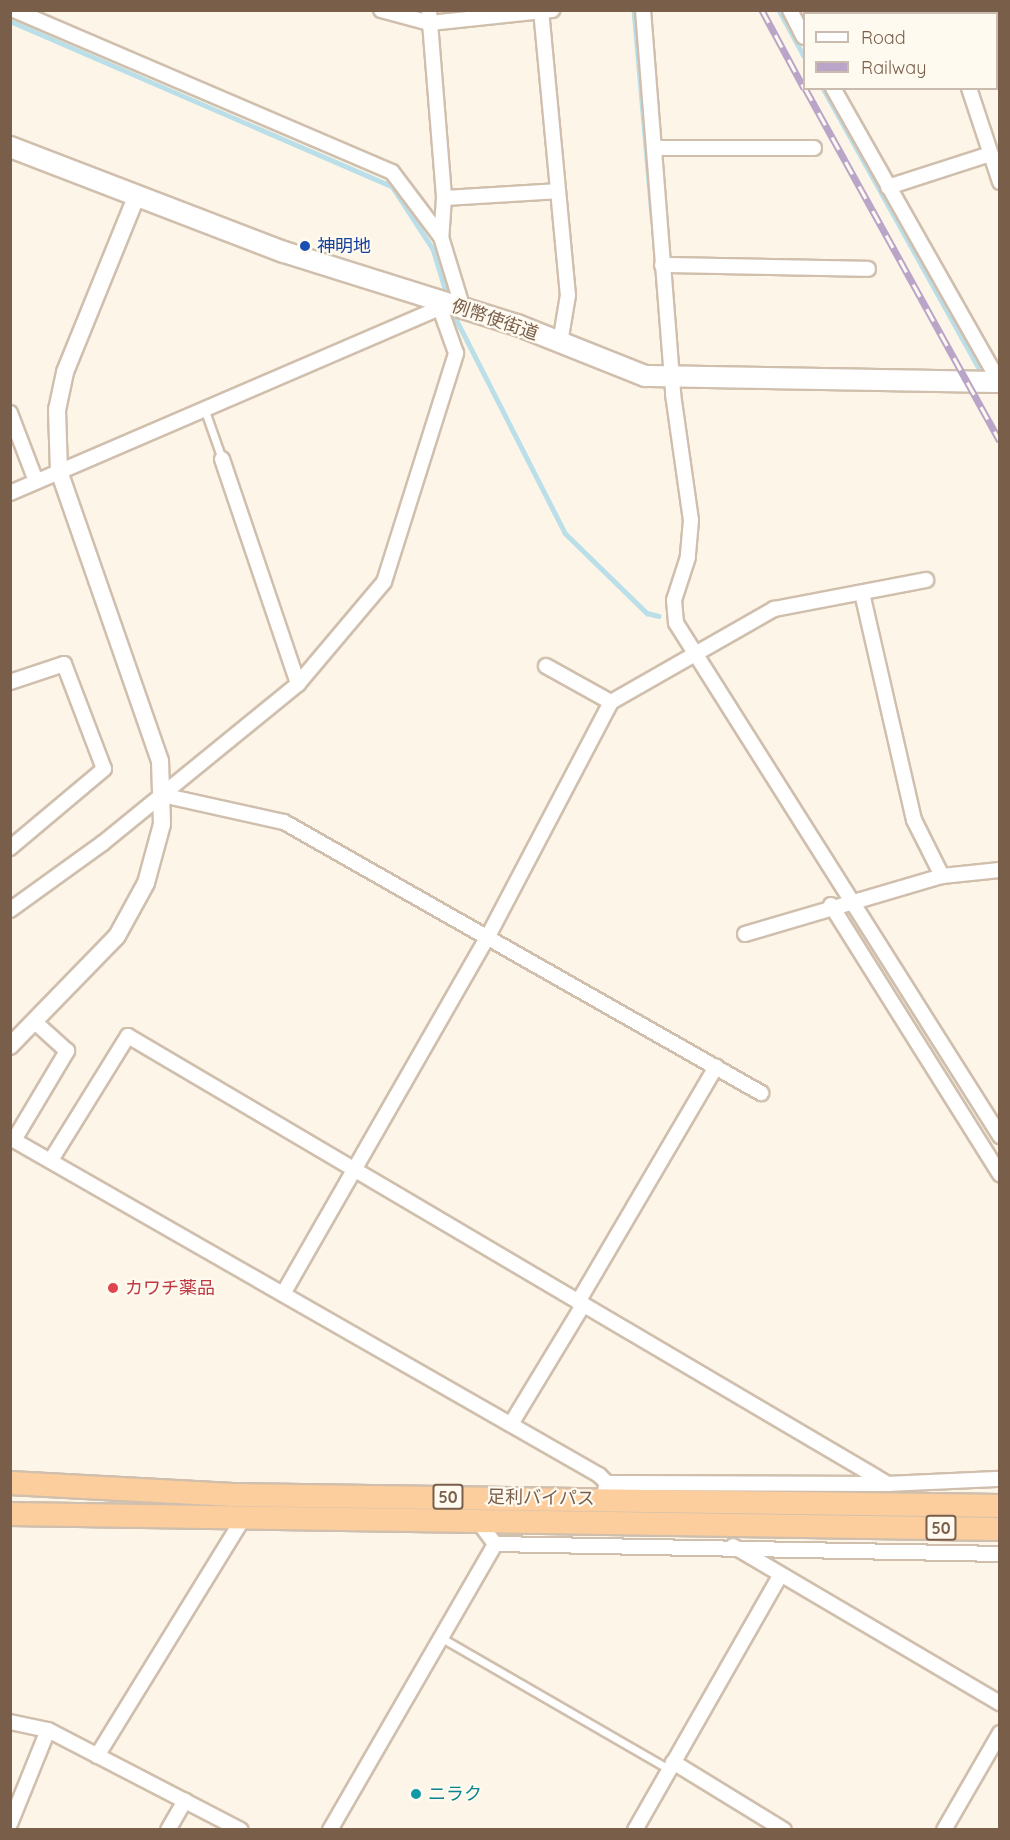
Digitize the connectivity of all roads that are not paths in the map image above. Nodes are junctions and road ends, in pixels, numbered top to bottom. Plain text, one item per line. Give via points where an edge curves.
1 (14, 10) edge
2 (381, 10) edge
3 (643, 10) edge
4 (790, 10) edge
5 (544, 11) edge
6 (429, 17) edge
7 (803, 32) edge
8 (834, 90) edge
9 (970, 90) edge
10 (10, 147) edge
11 (656, 148) junction
12 (814, 148) dead end
13 (990, 154) junction
14 (999, 182) edge
15 (888, 187) junction
16 (557, 191) junction
17 (136, 196) junction
18 (444, 198) junction
19 (441, 237) junction
20 (662, 265) junction
21 (868, 269) dead end
22 (453, 308) junction
23 (560, 343) junction
24 (674, 378) junction
25 (999, 382) edge
26 (204, 408) junction
27 (10, 413) edge
28 (222, 459) joint
29 (59, 471) junction
30 (36, 481) junction
31 (10, 493) edge
32 (926, 580) dead end
33 (862, 593) junction
34 (697, 652) junction
35 (546, 666) dead end
36 (10, 682) edge
37 (298, 684) junction
38 (611, 702) junction
39 (162, 795) junction
40 (10, 848) edge
41 (999, 870) edge
42 (942, 876) junction
43 (855, 903) junction
44 (831, 905) junction
45 (10, 910) edge
46 (745, 934) dead end
47 (486, 940) junction
48 (35, 1022) junction
49 (10, 1046) edge
50 (716, 1067) junction
51 (761, 1093) dead end
52 (999, 1136) edge
53 (12, 1139) edge
54 (51, 1160) junction
55 (355, 1168) junction
56 (999, 1174) edge
57 (283, 1294) junction
58 (581, 1303) junction
59 (512, 1424) junction
60 (999, 1479) edge
61 (10, 1483) edge
62 (605, 1491) junction
63 (887, 1494) junction
64 (999, 1506) edge
65 (10, 1514) edge
66 (242, 1520) junction
67 (477, 1520) junction
68 (999, 1529) edge
69 (495, 1544) junction
70 (733, 1546) junction
71 (999, 1554) edge
72 (779, 1578) junction
73 (439, 1637) junction
74 (999, 1703) edge
75 (10, 1722) edge
76 (48, 1730) junction
77 (999, 1734) edge
78 (97, 1756) junction
79 (671, 1766) junction
80 (184, 1800) junction
81 (10, 1824) edge
82 (168, 1830) edge
83 (241, 1830) edge
84 (330, 1830) edge
85 (635, 1830) edge
86 (784, 1830) edge
87 (944, 1830) edge

1 - 19 street via 392,172
2 - 6 street
3 - 11 street
4 - 7 street
5 - 6 street
5 - 16 street
6 - 18 street
8 - 15 street
9 - 13 street
10 - 17 main road, 例幣使街道
11 - 12 street
11 - 20 street
13 - 14 street
13 - 15 street
15 - 25 street
16 - 18 street
16 - 23 street via 568,295
17 - 22 main road, 例幣使街道 via 284,252
17 - 29 street via 65,372 57,410
18 - 19 street
19 - 22 street
20 - 21 street
20 - 24 street
22 - 23 main road, 例幣使街道
22 - 26 street
22 - 37 street via 456,353 403,532 384,582
23 - 24 main road, 例幣使街道 via 630,372
24 - 25 main road, 例幣使街道
24 - 34 street via 692,536 673,610
26 - 28 lane
26 - 29 street
27 - 30 street
28 - 37 street
29 - 30 street
29 - 39 street via 143,705 160,761
30 - 31 street
32 - 33 street
33 - 34 street via 774,609
33 - 42 street via 914,820
34 - 38 street
34 - 43 street
35 - 38 street
36 - 40 street via 64,664 104,769
37 - 39 street
38 - 47 street
39 - 45 street
39 - 47 street via 284,822
39 - 48 street via 156,855 134,908 117,936
41 - 42 street
42 - 43 street
43 - 44 street
43 - 52 street
44 - 46 street
44 - 56 street
47 - 50 street
47 - 55 street
48 - 49 street
48 - 53 street via 67,1051
50 - 51 street
50 - 58 street
53 - 54 street
54 - 55 street via 128,1036
54 - 57 street
55 - 57 street
55 - 58 street
57 - 59 street
58 - 59 street
58 - 63 street
59 - 62 street
60 - 63 street
61 - 62 highway, 足利バイパス / 50 via 232,1494
62 - 63 highway, 足利バイパス / 50
63 - 64 highway, 足利バイパス / 50
65 - 66 highway, 足利バイパス / 50
66 - 67 highway, 足利バイパス / 50
66 - 78 street
67 - 68 highway, 足利バイパス / 50
67 - 69 street
69 - 70 street
69 - 73 street
70 - 71 street
70 - 72 street
72 - 74 street
72 - 79 street
73 - 79 lane
73 - 84 street
75 - 76 street
76 - 78 street
76 - 81 street
77 - 87 street
78 - 80 street
79 - 85 street
79 - 86 street
80 - 82 street
80 - 83 street

